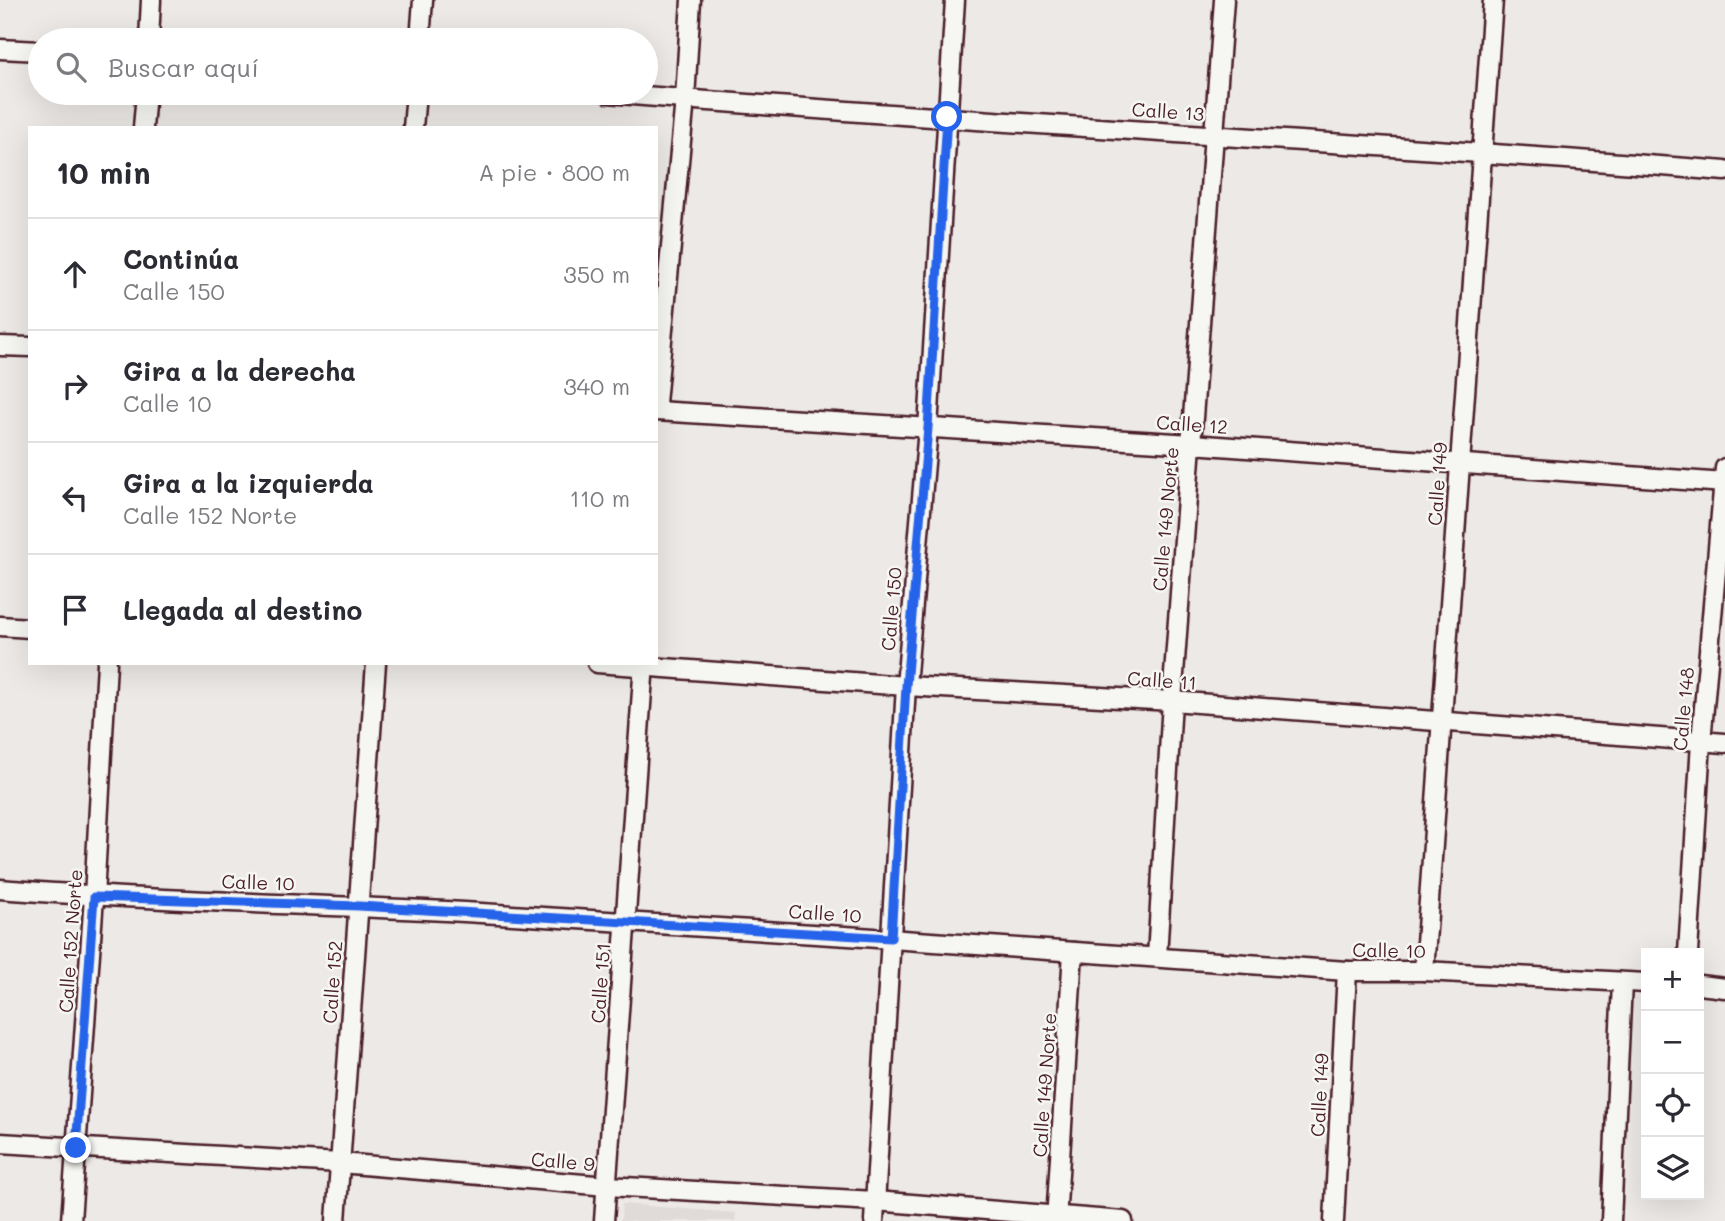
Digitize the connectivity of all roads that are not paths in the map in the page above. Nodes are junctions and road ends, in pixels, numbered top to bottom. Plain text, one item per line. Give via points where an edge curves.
1 (151, 0) edge
2 (423, 0) edge
3 (691, 0) edge
4 (955, 0) edge
5 (1224, 0) edge
6 (1493, 0) edge
7 (150, 28) edge
8 (421, 28) edge
9 (0, 49) edge
10 (28, 50) edge
11 (658, 97) edge
12 (685, 99) junction
13 (145, 105) edge
14 (415, 105) edge
15 (947, 117) junction
16 (143, 126) edge
17 (413, 126) edge
18 (1215, 136) junction
19 (1482, 151) junction
20 (1725, 171) edge
21 (0, 346) edge
22 (28, 347) edge
23 (658, 382) edge
24 (658, 411) edge
25 (928, 428) junction
26 (1192, 444) junction
27 (1459, 463) junction
28 (1725, 478) edge
29 (0, 626) edge
30 (28, 628) edge
31 (107, 665) edge
32 (376, 665) edge
33 (644, 665) edge
34 (906, 686) junction
35 (1172, 701) junction
36 (1442, 722) junction
37 (1701, 742) junction
38 (1725, 743) edge
39 (0, 889) edge
40 (94, 897) junction
41 (359, 906) junction
42 (625, 922) junction
43 (891, 938) junction
44 (1688, 948) edge
45 (1073, 952) junction
46 (1157, 957) junction
47 (1347, 971) junction
48 (1424, 971) junction
49 (1622, 984) junction
50 (1641, 984) edge
51 (1704, 986) edge
52 (1725, 988) edge
53 (0, 1143) edge
54 (76, 1148) junction
55 (340, 1163) junction
56 (607, 1186) junction
57 (875, 1201) junction
58 (1056, 1218) edge
59 (71, 1221) edge
60 (336, 1221) edge
61 (604, 1221) edge
62 (874, 1221) edge
63 (1123, 1221) edge
64 (1334, 1221) edge
65 (1611, 1221) edge

1 - 7 street
2 - 8 street
3 - 12 street
4 - 15 street, Calle 150
5 - 18 street, Calle 149 Norte
6 - 19 street, Calle 149
9 - 10 street
11 - 12 street, Calle 13
12 - 15 street, Calle 13
12 - 23 street
13 - 16 street
14 - 17 street
15 - 18 street, Calle 13
15 - 25 street, Calle 150
18 - 19 street, Calle 13
18 - 26 street, Calle 149 Norte
19 - 20 street, Calle 13
19 - 27 street, Calle 149
21 - 22 street
24 - 25 street, Calle 12
25 - 26 street, Calle 12
25 - 34 street, Calle 150
26 - 27 street, Calle 12
26 - 35 street, Calle 149 Norte
27 - 28 street, Calle 12
27 - 36 street, Calle 149
28 - 37 street, Calle 148
29 - 30 street
31 - 40 street, Calle 152 Norte
32 - 41 street, Calle 152
33 - 34 street, Calle 11
33 - 42 street, Calle 151
34 - 35 street, Calle 11
34 - 43 street, Calle 150
35 - 36 street, Calle 11
35 - 46 street, Calle 149 Norte
36 - 37 street, Calle 11
36 - 48 street, Calle 149
37 - 38 street, Calle 11
37 - 44 street, Calle 148
39 - 40 street, Calle 10
40 - 41 street, Calle 10
40 - 54 street, Calle 152 Norte
41 - 42 street, Calle 10
41 - 55 street, Calle 152
42 - 43 street, Calle 10
42 - 56 street, Calle 151
43 - 45 street, Calle 10
43 - 57 street, Calle 150
45 - 46 street, Calle 10
45 - 58 street, Calle 149 Norte
46 - 47 street, Calle 10
47 - 48 street, Calle 10
47 - 64 street, Calle 149
48 - 49 street, Calle 10
49 - 50 street, Calle 10
49 - 65 street
51 - 52 street
53 - 54 street, Calle 9
54 - 55 street, Calle 9
54 - 59 street, Calle 152 Norte
55 - 56 street, Calle 9
55 - 60 street, Calle 152
56 - 57 street, Calle 9
56 - 61 street, Calle 151
57 - 58 street, Calle 9
57 - 62 street, Calle 150
58 - 63 street, Calle 9

